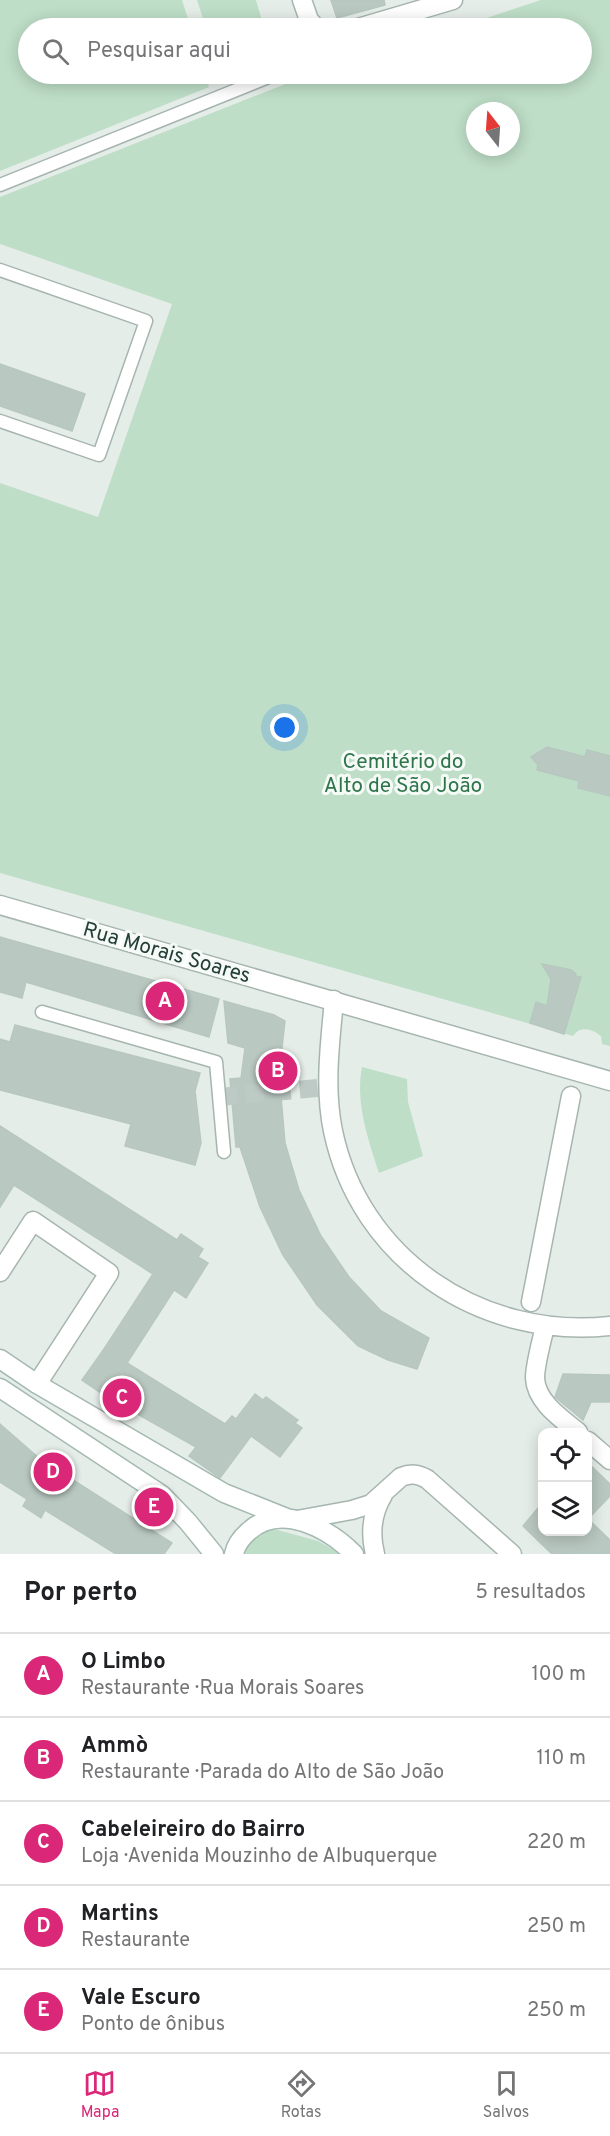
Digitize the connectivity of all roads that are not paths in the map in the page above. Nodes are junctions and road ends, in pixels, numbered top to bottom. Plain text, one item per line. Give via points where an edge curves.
1 (302, 0) edge
2 (453, 0) edge
3 (308, 18) edge
4 (392, 18) edge
5 (251, 84) edge
6 (0, 185) edge
7 (0, 270) edge
8 (0, 421) edge
9 (0, 905) edge
10 (334, 1000) junction
11 (42, 1012) dead end
12 (610, 1080) edge
13 (571, 1096) dead end
14 (224, 1152) dead end
15 (0, 1272) edge
16 (531, 1302) dead end
17 (545, 1326) junction
18 (610, 1326) edge
19 (0, 1359) edge
20 (37, 1384) junction
21 (0, 1388) edge
22 (23, 1402) junction
23 (574, 1428) edge
24 (592, 1444) edge
25 (610, 1460) edge
26 (384, 1494) junction
27 (292, 1519) junction
28 (214, 1554) edge
29 (234, 1554) edge
30 (354, 1554) edge
31 (375, 1554) edge
32 (512, 1554) edge

1 - 3 street
2 - 4 street
5 - 6 lane
7 - 8 lane via 146,321 99,455
9 - 10 street, Rua Morais Soares
10 - 12 street, Rua Morais Soares
10 - 17 street via 328,1070 330,1109 346,1173 366,1211 398,1252 437,1285 501,1317
11 - 14 lane via 216,1062
13 - 16 street
15 - 20 street via 33,1221 110,1273
17 - 18 street
17 - 23 street via 535,1378 543,1400
19 - 20 street
20 - 22 street
20 - 27 street via 224,1493
21 - 22 street
22 - 28 street via 162,1495
24 - 25 street
26 - 27 street via 358,1508
26 - 31 street via 373,1526
26 - 32 street via 406,1474 423,1477
27 - 29 street via 265,1520 254,1526 242,1537
27 - 30 street via 328,1533

